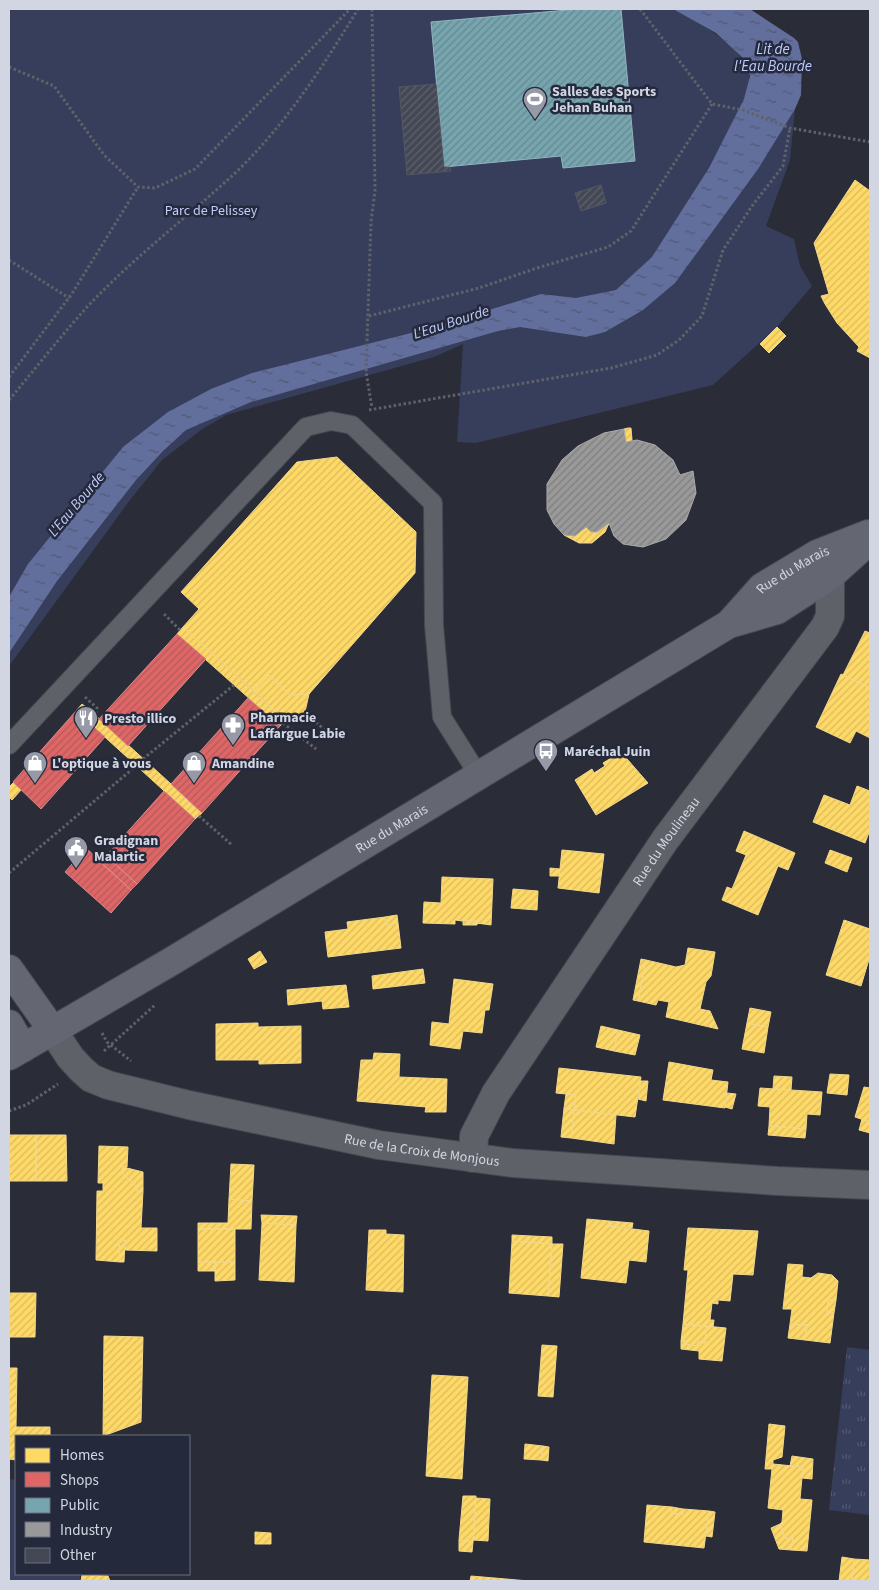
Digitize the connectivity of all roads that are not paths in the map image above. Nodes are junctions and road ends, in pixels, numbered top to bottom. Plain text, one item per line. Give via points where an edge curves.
1 (870, 533) edge
2 (870, 540) edge
3 (830, 576) junction
4 (729, 624) junction
5 (9, 745) edge
6 (479, 776) junction
7 (9, 969) edge
8 (9, 1024) edge
9 (53, 1031) junction
10 (16, 1052) edge
11 (473, 1158) junction
12 (870, 1185) edge

1 - 4 main road, Rue du Marais via 817,554 762,587
2 - 3 main road
3 - 4 main road, Rue du Marais via 777,610
3 - 11 street, Rue du Moulineau via 830,616 825,627 665,840 502,1085 474,1136
4 - 6 main road, Rue du Marais
5 - 6 lane via 306,427 331,421 352,425 433,502 434,626 442,717
6 - 9 main road, Rue du Marais
7 - 9 main road
8 - 10 main road
9 - 10 main road
9 - 11 street, Rue de la Croix de Monjous via 81,1069 91,1078 108,1085 388,1147
11 - 12 street, Rue de la Croix de Monjous

